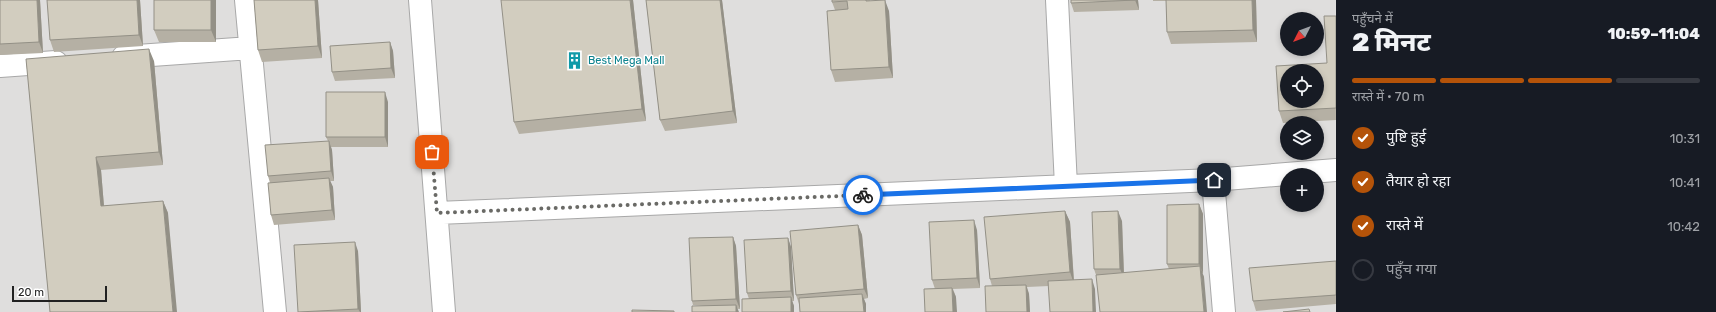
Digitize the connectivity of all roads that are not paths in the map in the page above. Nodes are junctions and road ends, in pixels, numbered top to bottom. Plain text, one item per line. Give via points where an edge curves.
1 (246, 0) edge
2 (420, 0) edge
3 (1057, 0) edge
4 (251, 48) junction
5 (102, 59) edge
6 (78, 60) edge
7 (0, 66) edge
8 (1336, 170) edge
9 (1214, 180) junction
10 (1066, 186) junction
11 (437, 213) junction
12 (275, 312) edge
13 (444, 312) edge
14 (1224, 312) edge

1 - 4 street
2 - 11 street
3 - 10 street
4 - 5 street
4 - 12 street
6 - 7 street
8 - 9 street
9 - 10 street
9 - 14 street
10 - 11 street
11 - 13 street

